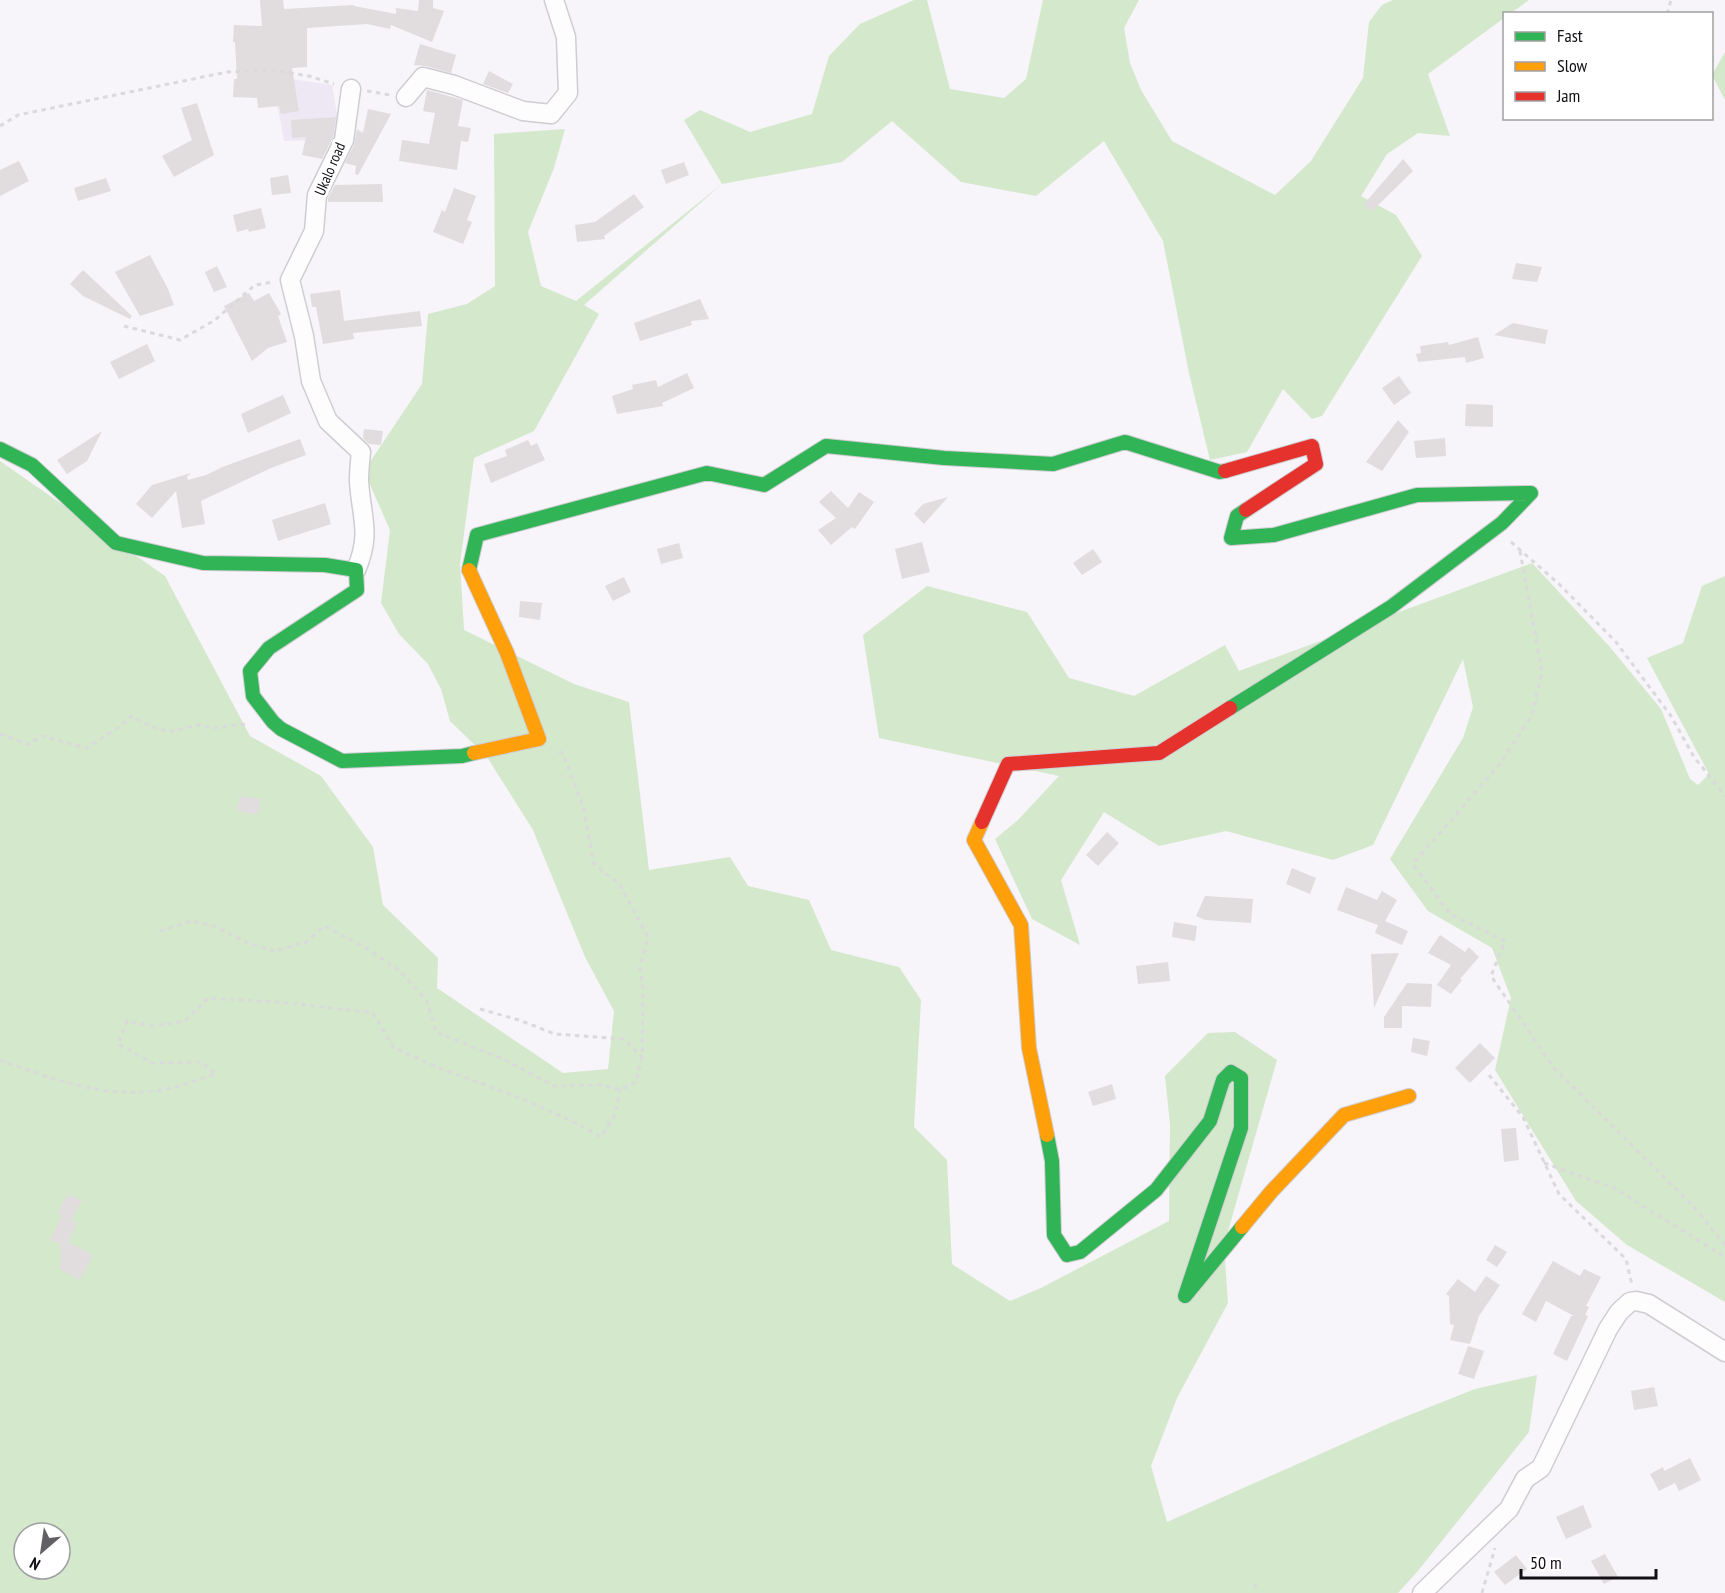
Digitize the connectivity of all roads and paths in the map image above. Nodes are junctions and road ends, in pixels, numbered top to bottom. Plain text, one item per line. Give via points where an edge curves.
1 (554, 0) edge
2 (351, 89) junction
3 (406, 97) joint
4 (0, 126) edge
5 (290, 280) junction
6 (124, 326) dead end
7 (0, 449) edge
8 (1495, 528) junction
9 (1520, 550) junction
10 (356, 570) junction
11 (273, 722) junction
12 (0, 734) edge
13 (539, 739) junction
14 (1725, 796) edge
15 (160, 931) dead end
16 (480, 1009) dead end
17 (642, 1057) junction
18 (0, 1060) edge
19 (1489, 1075) dead end
20 (620, 1090) junction
21 (1409, 1096) dead end
22 (1543, 1162) junction
23 (1725, 1245) edge
24 (1725, 1257) edge
25 (1636, 1301) junction
26 (1725, 1352) edge
27 (1498, 1541) dead end
28 (1255, 1584) dead end
29 (1256, 1593) edge
30 (1422, 1593) edge
31 (1482, 1593) edge

1 - 3 street via 566,37 567,93 551,114 523,111 423,77
2 - 3 path
2 - 4 path via 272,70 227,72 18,115
2 - 5 street, Ukalo road via 344,140 317,195 314,231
5 - 6 path via 255,285 214,320 180,340
5 - 10 street via 311,381 328,421 361,452 359,480 365,527 364,550
7 - 10 street via 32,465 116,543 203,563 325,565
8 - 9 path
8 - 13 street via 1531,493 1417,495 1274,535 1231,538 1237,516 1316,464 1312,446 1220,472 1125,442 1053,464 826,446 764,484 707,473 477,535 469,572 507,653
8 - 21 street via 1391,607 1159,753 1008,764 974,840 1021,925 1029,1048 1052,1161 1054,1234 1067,1255 1080,1252 1156,1190 1210,1121 1223,1080 1232,1072 1241,1078 1241,1128 1185,1296 1271,1192 1344,1115
9 - 14 path via 1616,642
9 - 23 path via 1542,672 1532,715 1499,765 1413,864 1450,914 1505,942 1491,976 1554,1068 1693,1206
10 - 11 street via 357,590 269,648 250,671 253,696
11 - 12 path via 213,728 198,725 170,732 131,716 86,748 42,736 28,744
11 - 13 street via 342,761 462,756
13 - 17 path via 563,754 583,806 594,864 620,885 648,937 640,967
15 - 20 path via 191,921 214,926 250,944 275,951 306,942 324,926 400,971 427,1000 436,1032 503,1059 554,1086 603,1085
16 - 17 path via 555,1034 624,1039
17 - 20 path via 636,1082
18 - 20 path via 68,1084 120,1092 165,1089 216,1074 201,1062 153,1063 118,1044 127,1021 152,1026 185,1021 208,998 373,1013 394,1048 523,1099 601,1137 615,1115
19 - 22 path via 1522,1116
22 - 24 path via 1614,1188
22 - 25 path via 1559,1194 1626,1259
25 - 26 street via 1648,1304
25 - 30 street via 1625,1306 1608,1329 1540,1468 1525,1479 1509,1509
27 - 31 path
28 - 29 path

